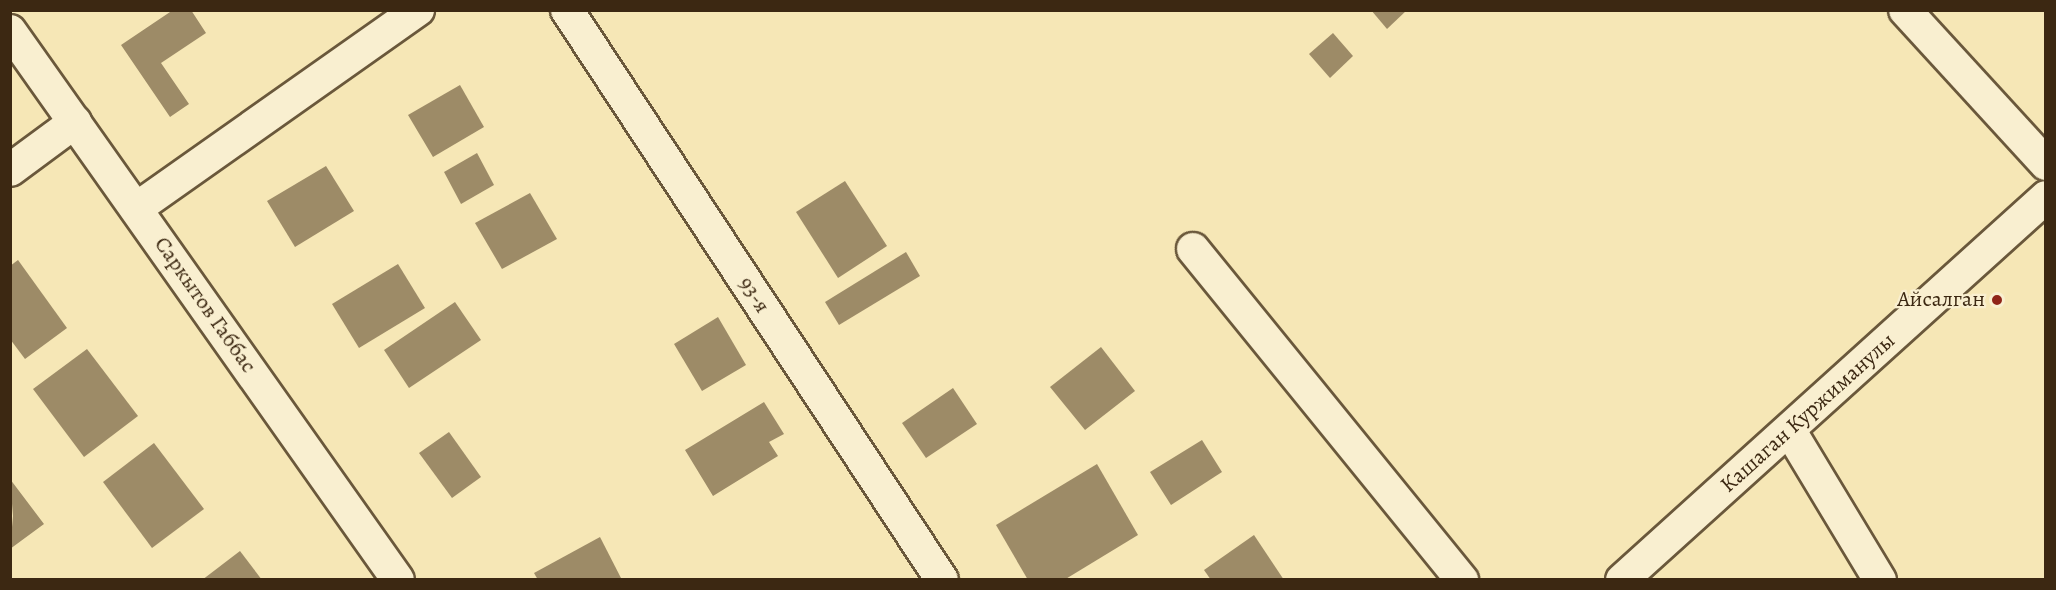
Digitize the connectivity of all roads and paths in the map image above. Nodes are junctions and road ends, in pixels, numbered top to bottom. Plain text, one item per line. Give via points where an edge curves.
1 (418, 10) edge
2 (567, 10) edge
3 (1905, 10) edge
4 (10, 31) edge
5 (75, 122) junction
6 (2046, 164) edge
7 (10, 170) edge
8 (2046, 197) edge
9 (137, 208) junction
10 (1193, 249) dead end
11 (1790, 430) junction
12 (398, 579) edge
13 (942, 579) edge
14 (1462, 579) edge
15 (1622, 579) edge
16 (1880, 579) edge

1 - 9 street
2 - 13 street, 93-я
3 - 6 street
4 - 5 street, Саркытов Габбас
5 - 7 street
5 - 9 street, Саркытов Габбас
8 - 11 street, Кашаган Куржиманулы
9 - 12 street, Саркытов Габбас
10 - 14 street
11 - 15 street, Кашаган Куржиманулы
11 - 16 street

